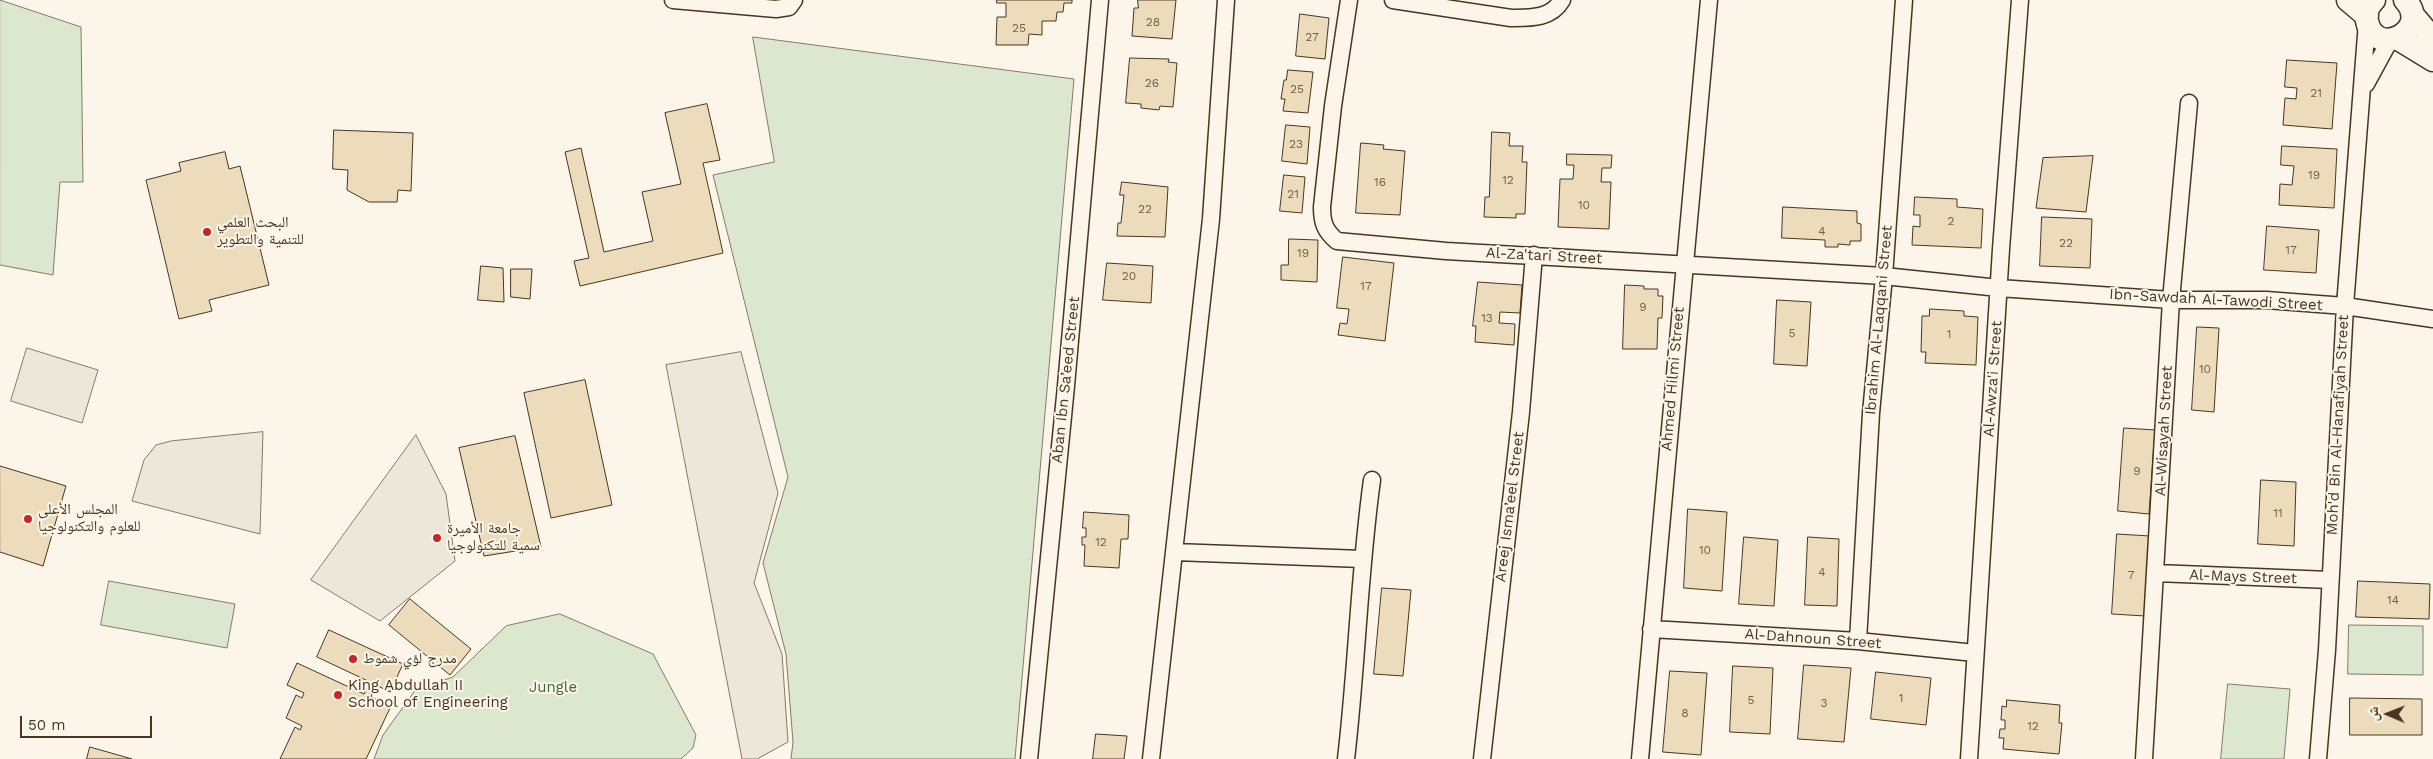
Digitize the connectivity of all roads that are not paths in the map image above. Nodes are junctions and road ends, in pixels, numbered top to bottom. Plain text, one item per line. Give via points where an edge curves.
1 (673, 0) edge
2 (794, 0) edge
3 (1100, 0) edge
4 (1226, 0) edge
5 (1349, 0) edge
6 (1393, 0) edge
7 (1562, 0) edge
8 (1709, 0) edge
9 (1904, 0) edge
10 (2020, 0) edge
11 (2348, 0) edge
12 (2410, 5) edge
13 (2369, 13) edge
14 (2393, 39) junction
15 (2433, 39) edge
16 (2433, 60) edge
17 (2362, 91) junction
18 (2189, 103) dead end
19 (1534, 255) junction
20 (1684, 264) junction
21 (1884, 276) junction
22 (1999, 288) junction
23 (2171, 300) junction
24 (2345, 306) junction
25 (2433, 319) edge
26 (1372, 480) dead end
27 (1175, 552) junction
28 (1362, 559) junction
29 (2156, 573) junction
30 (2330, 580) junction
31 (1652, 629) junction
32 (1858, 641) junction
33 (1975, 653) junction
34 (1029, 759) edge
35 (1151, 759) edge
36 (1346, 759) edge
37 (1482, 759) edge
38 (1640, 759) edge
39 (1969, 759) edge
40 (2144, 759) edge
41 (2318, 759) edge

1 - 2 street via 776,9 789,7
3 - 34 street, Aban Ibn Sa’eed Street
4 - 27 street via 1211,219
5 - 19 street, Al-Za'tari Street via 1324,176 1322,218 1326,232 1337,241 1354,244
6 - 7 street via 1527,18 1550,12
8 - 20 street, Ahmed Hilmi Street
9 - 21 street, Ibrahim Al-Laqqani Street
10 - 22 street, Al-Awza'i Street
11 - 13 street
12 - 14 street via 2409,28
12 - 15 street
13 - 14 street via 2378,36
13 - 17 street, Moh'd Bin Al-Hanafiyah Street
14 - 16 street
14 - 17 street, Moh'd Bin Al-Hanafiyah Street
17 - 24 street, Moh'd Bin Al-Hanafiyah Street
18 - 23 street, Al-Wisayah Street
19 - 20 street, Al-Za'tari Street
19 - 37 street, Areej Isma’eel Street via 1521,412
20 - 21 street, Al-Za'tari Street
20 - 31 street, Ahmed Hilmi Street
21 - 22 street, Al-Za'tari Street
21 - 32 street, Ibrahim Al-Laqqani Street via 1871,413
22 - 23 street, Ibn-Sawdah Al-Tawodi Street
22 - 33 street, Al-Awza'i Street
23 - 24 street, Ibn-Sawdah Al-Tawodi Street via 2266,300
23 - 29 street, Al-Wisayah Street
24 - 25 street, Ibn-Sawdah Al-Tawodi Street
24 - 30 street, Moh'd Bin Al-Hanafiyah Street
26 - 28 street
27 - 28 street
27 - 35 street
28 - 36 street
29 - 30 street, Al-Mays Street
29 - 40 street, Al-Wisayah Street
30 - 41 street, Moh'd Bin Al-Hanafiyah Street
31 - 32 street, Al-Dahnoun Street
31 - 38 street, Ahmed Hilmi Street
32 - 33 street, Al-Dahnoun Street
33 - 39 street, Al-Awza'i Street

